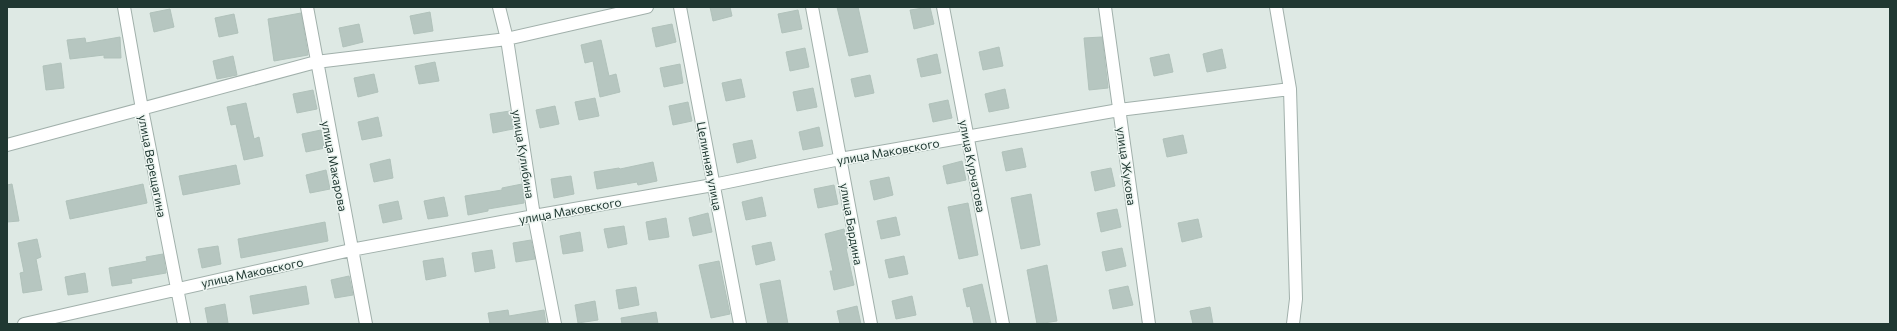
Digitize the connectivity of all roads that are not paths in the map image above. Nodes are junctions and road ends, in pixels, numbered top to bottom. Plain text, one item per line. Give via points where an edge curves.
1 (124, 7) edge
2 (307, 7) edge
3 (499, 7) edge
4 (647, 7) edge
5 (680, 7) edge
6 (812, 7) edge
7 (943, 7) edge
8 (1105, 7) edge
9 (1276, 7) edge
10 (507, 39) junction
11 (316, 62) junction
12 (1290, 89) junction
13 (142, 109) junction
14 (1119, 110) junction
15 (968, 138) junction
16 (7, 144) edge
17 (840, 159) junction
18 (713, 185) junction
19 (534, 216) junction
20 (351, 250) junction
21 (178, 289) junction
22 (24, 324) edge
23 (184, 324) edge
24 (366, 324) edge
25 (555, 324) edge
26 (740, 324) edge
27 (871, 324) edge
28 (1003, 324) edge
29 (1149, 324) edge
30 (1293, 324) edge

1 - 13 street, улица Верещагина
2 - 11 street, улица Макарова
3 - 10 street, улица Кулибина
4 - 10 street
5 - 18 street, Целинная улица
6 - 17 street, улица Бардина
7 - 15 street, улица Курчатова
8 - 14 street, улица Жукова
9 - 12 street
10 - 11 street
10 - 19 street, улица Кулибина
11 - 13 street
11 - 20 street, улица Макарова
12 - 14 street, улица Маковского
12 - 30 street via 1296,299
13 - 16 street
13 - 21 street, улица Верещагина
14 - 15 street, улица Маковского
14 - 29 street, улица Жукова
15 - 17 street, улица Маковского
15 - 28 street, улица Курчатова
17 - 18 street, улица Маковского
17 - 27 street, улица Бардина
18 - 19 street, улица Маковского
18 - 26 street, Целинная улица
19 - 20 street, улица Маковского
19 - 25 street, улица Кулибина
20 - 21 street, улица Маковского
20 - 24 street, улица Макарова
21 - 22 street, улица Маковского
21 - 23 street, улица Верещагина

